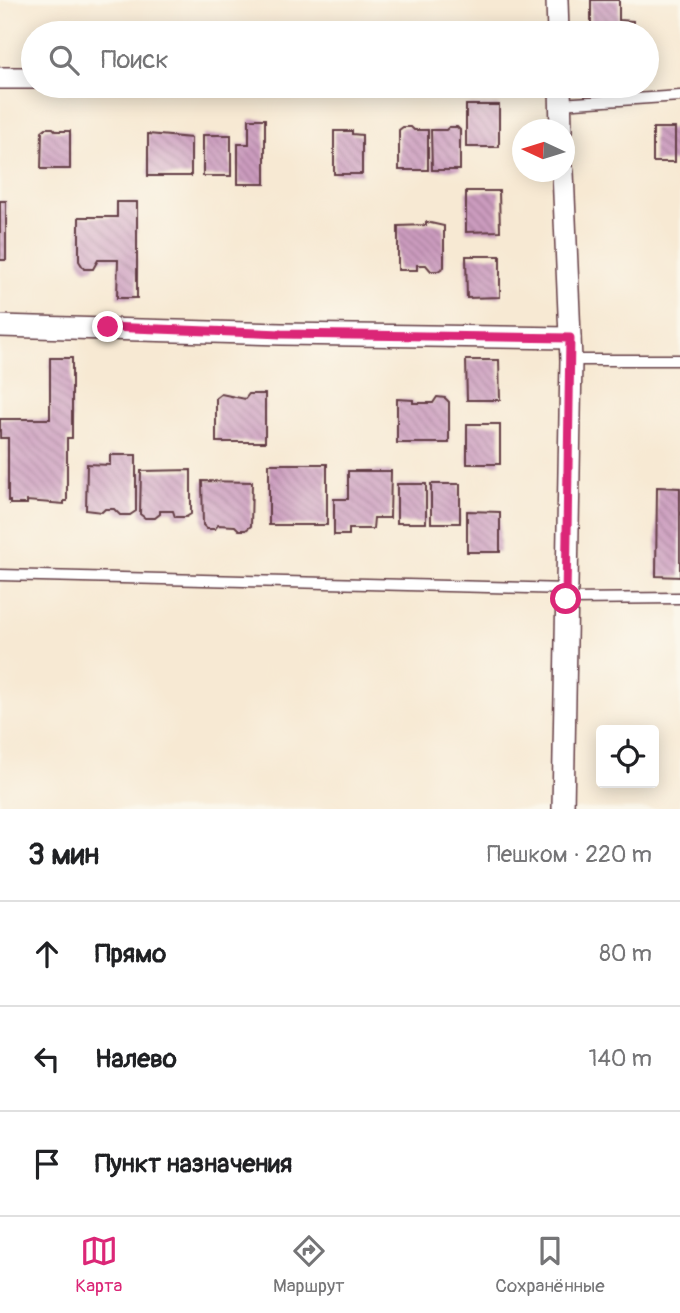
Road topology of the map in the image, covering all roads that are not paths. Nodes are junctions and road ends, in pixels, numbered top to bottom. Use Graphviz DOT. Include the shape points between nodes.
graph roads {
  1 [pos="557,0"];
  2 [pos="558,21"];
  3 [pos="0,78"];
  4 [pos="21,78"];
  5 [pos="659,96"];
  6 [pos="680,96"];
  7 [pos="560,98"];
  8 [pos="561,119"];
  9 [pos="563,182"];
  10 [pos="0,326"];
  11 [pos="570,338"];
  12 [pos="571,360"];
  13 [pos="680,360"];
  14 [pos="0,575"];
  15 [pos="567,594"];
  16 [pos="680,598"];
  17 [pos="563,809"];
  1 -- 2 [label="street"];
  3 -- 4 [label="street"];
  5 -- 6 [label="lane"];
  7 -- 8 [label="street"];
  9 -- 11 [label="street"];
  10 -- 11 [label="street"];
  11 -- 12 [label="street"];
  12 -- 13 [label="lane"];
  12 -- 15 [label="street"];
  14 -- 15 [label="lane"];
  15 -- 16 [label="lane"];
  15 -- 17 [label="street"];
}
